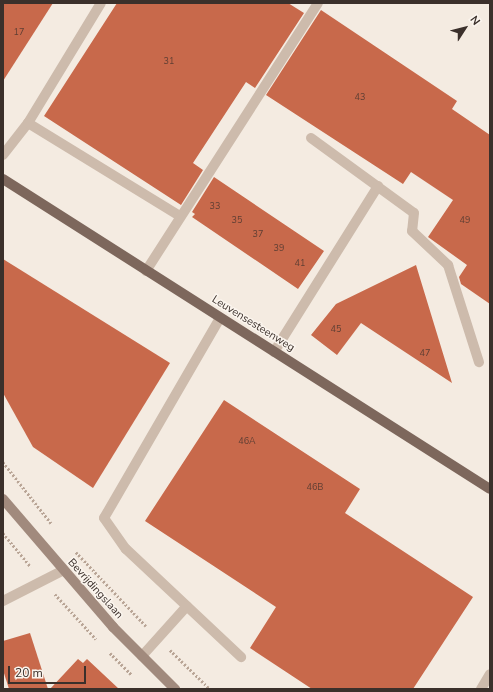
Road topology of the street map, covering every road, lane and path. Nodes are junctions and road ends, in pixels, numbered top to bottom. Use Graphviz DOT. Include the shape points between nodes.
graph roads {
  1 [pos="101,3"];
  2 [pos="318,3"];
  3 [pos="28,123"];
  4 [pos="311,138"];
  5 [pos="3,155"];
  6 [pos="3,179"];
  7 [pos="378,186"];
  8 [pos="180,216"];
  9 [pos="146,271"];
  10 [pos="220,318"];
  11 [pos="274,352"];
  12 [pos="479,362"];
  13 [pos="3,462"];
  14 [pos="490,489"];
  15 [pos="3,499"];
  16 [pos="55,529"];
  17 [pos="3,533"];
  18 [pos="74,550"];
  19 [pos="62,571"];
  20 [pos="43,582"];
  21 [pos="3,601"];
  22 [pos="187,606"];
  23 [pos="158,638"];
  24 [pos="99,642"];
  25 [pos="104,647"];
  26 [pos="142,656"];
  27 [pos="241,657"];
  28 [pos="490,674"];
  29 [pos="136,679"];
  30 [pos="175,689"];
  31 [pos="210,689"];
  32 [pos="481,689"];
  1 -- 3 [label="street"];
  2 -- 8 [label="street"];
  3 -- 5 [label="street"];
  3 -- 8 [label="street"];
  4 -- 7 [label="street"];
  6 -- 9 [label="main road, Leuvensesteenweg"];
  7 -- 11 [label="street"];
  7 -- 12 [label="street" via="414,213 412,231 448,265"];
  8 -- 9 [label="street"];
  9 -- 10 [label="main road, Leuvensesteenweg"];
  10 -- 11 [label="main road, Leuvensesteenweg"];
  10 -- 22 [label="street" via="104,518 126,549"];
  11 -- 14 [label="main road, Leuvensesteenweg"];
  13 -- 16 [label="path"];
  15 -- 19 [label="street, Bevrijdingslaan"];
  17 -- 20 [label="path"];
  18 -- 23 [label="path"];
  19 -- 20 [label="street"];
  19 -- 26 [label="street, Bevrijdingslaan"];
  20 -- 21 [label="street"];
  20 -- 24 [label="path"];
  22 -- 23 [label="street"];
  22 -- 27 [label="street"];
  23 -- 26 [label="street"];
  23 -- 31 [label="path"];
  25 -- 29 [label="path"];
  26 -- 30 [label="street, Bevrijdingslaan"];
  28 -- 32 [label="street"];
}
